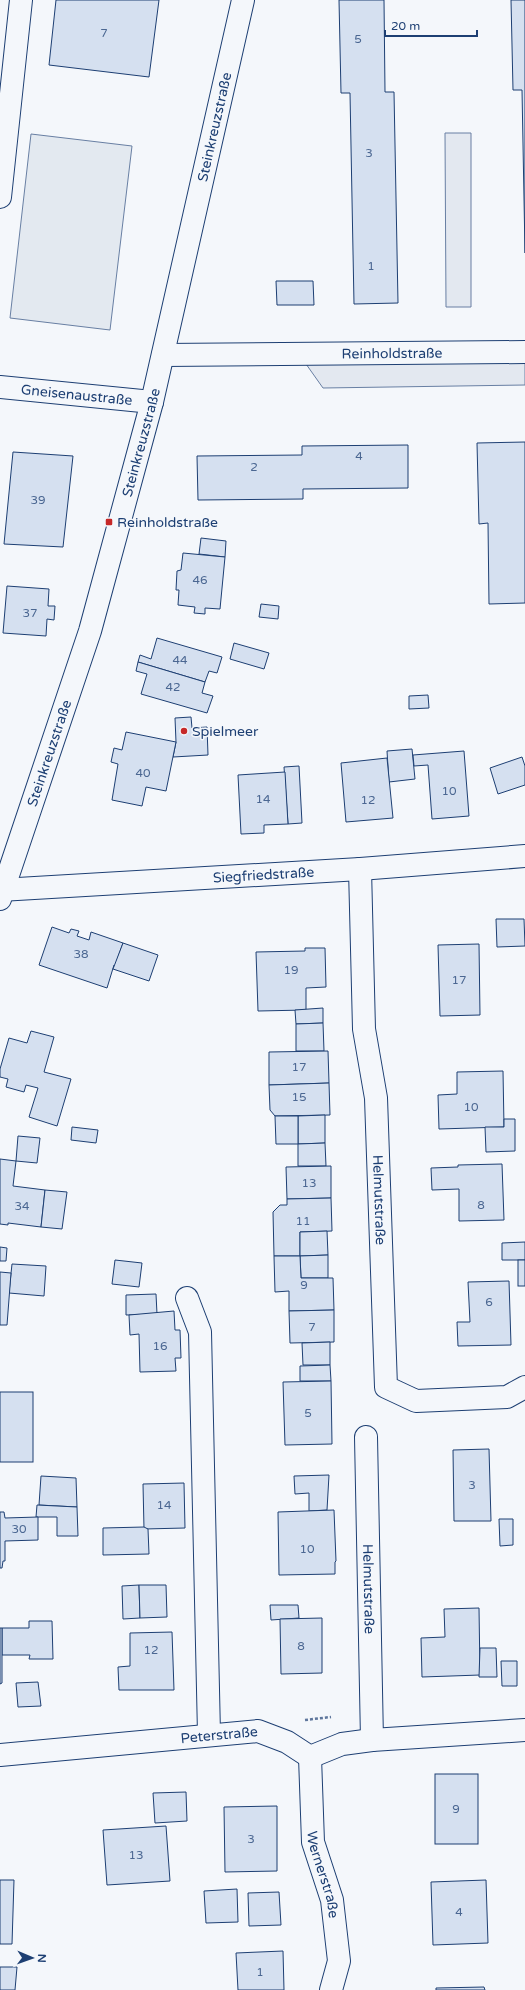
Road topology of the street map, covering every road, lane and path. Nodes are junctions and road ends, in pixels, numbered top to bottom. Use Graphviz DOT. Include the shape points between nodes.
graph roads {
  1 [pos="21,0"];
  2 [pos="243,0"];
  3 [pos="0,198"];
  4 [pos="525,352"];
  5 [pos="163,355"];
  6 [pos="0,387"];
  7 [pos="152,402"];
  8 [pos="525,856"];
  9 [pos="360,869"];
  10 [pos="1,893"];
  11 [pos="187,1298"];
  12 [pos="525,1387"];
  13 [pos="366,1437"];
  14 [pos="372,1713"];
  15 [pos="304,1720"];
  16 [pos="525,1730"];
  17 [pos="209,1734"];
  18 [pos="372,1740"];
  19 [pos="0,1755"];
  20 [pos="310,1757"];
  21 [pos="331,1990"];
  1 -- 3 [label="street"];
  2 -- 5 [label="street, Steinkreuzstraße"];
  4 -- 5 [label="street, Reinholdstraße"];
  5 -- 7 [label="street, Steinkreuzstraße"];
  6 -- 7 [label="street, Gneisenaustraße"];
  7 -- 10 [label="street, Steinkreuzstraße" via="90,631"];
  8 -- 9 [label="street, Siegfriedstraße"];
  9 -- 10 [label="street, Siegfriedstraße"];
  9 -- 12 [label="street, Helmutstraße" via="364,1029 376,1098 386,1387 416,1400 507,1397"];
  11 -- 17 [label="street" via="200,1332"];
  13 -- 14 [label="street, Helmutstraße"];
  14 -- 15 [label="path"];
  14 -- 18 [label="street, Helmutstraße"];
  16 -- 18 [label="street"];
  17 -- 19 [label="street, Peterstraße"];
  17 -- 20 [label="street, Peterstraße" via="258,1731 286,1742"];
  18 -- 20 [label="street" via="342,1744"];
  20 -- 21 [label="street, Wernerstraße" via="313,1842 332,1900 339,1961"];
}
